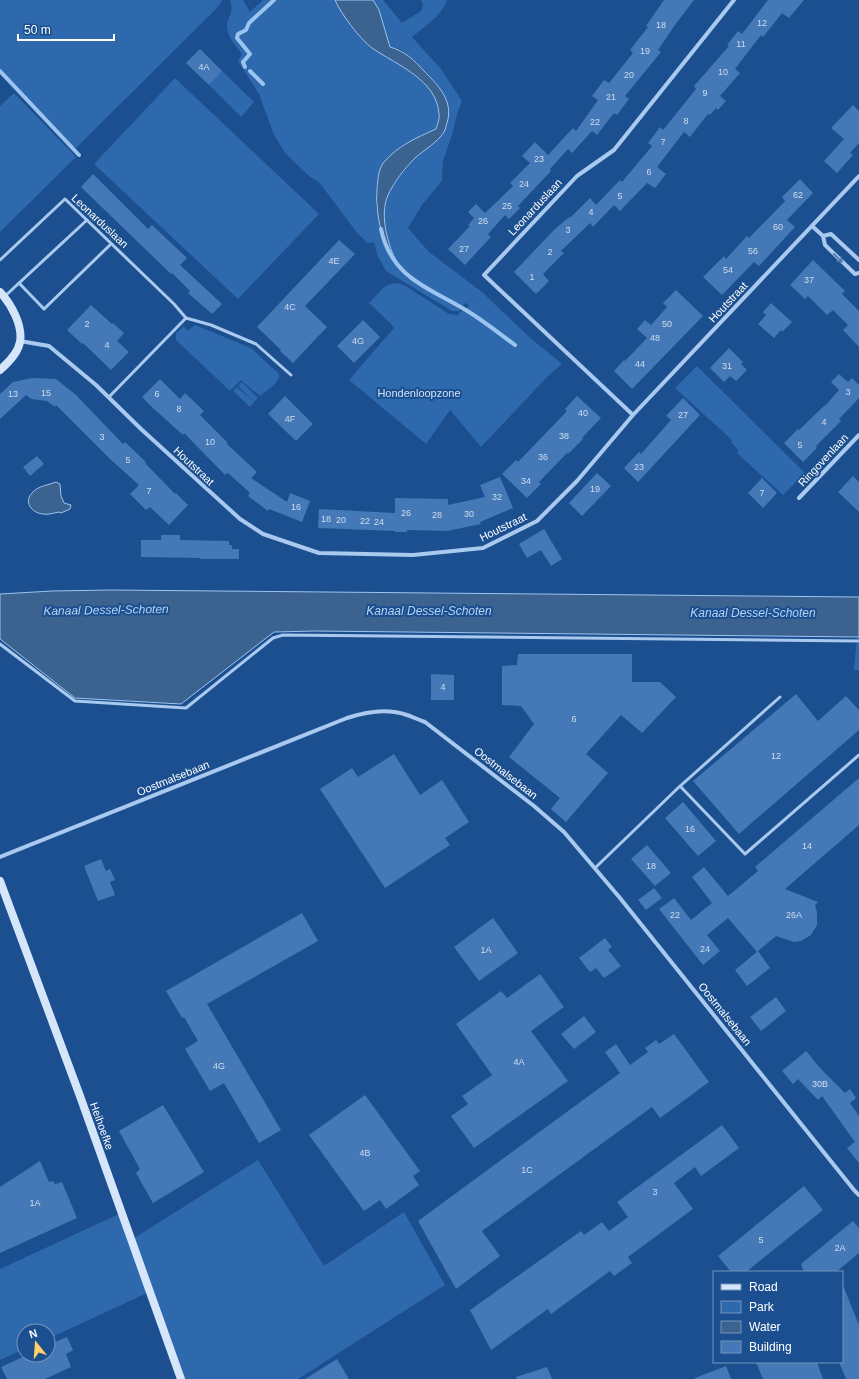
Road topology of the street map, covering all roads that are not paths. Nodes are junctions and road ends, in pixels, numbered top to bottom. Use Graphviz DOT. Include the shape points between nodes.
graph roads {
  1 [pos="734,0"];
  2 [pos="859,176"];
  3 [pos="87,220"];
  4 [pos="812,226"];
  5 [pos="823,236"];
  6 [pos="111,244"];
  7 [pos="0,260"];
  8 [pos="859,260"];
  9 [pos="859,274"];
  10 [pos="20,283"];
  11 [pos="2,295"];
  12 [pos="186,318"];
  13 [pos="20,341"];
  14 [pos="0,370"];
  15 [pos="291,375"];
  16 [pos="109,397"];
  17 [pos="633,415"];
  18 [pos="859,435"];
  19 [pos="799,498"];
  20 [pos="859,640"];
  21 [pos="0,644"];
  22 [pos="780,697"];
  23 [pos="859,755"];
  24 [pos="680,786"];
  25 [pos="0,857"];
  26 [pos="595,868"];
  27 [pos="0,881"];
  28 [pos="859,1195"];
  29 [pos="181,1379"];
  1 -- 17 [label="street, Leonarduslaan" via="614,150 577,176 484,274"];
  2 -- 4 [label="street, Houtstraat"];
  3 -- 6 [label="lane, Leonarduslaan"];
  3 -- 7 [label="lane, Leonarduslaan" via="65,199"];
  3 -- 10 [label="lane"];
  4 -- 5 [label="street"];
  4 -- 17 [label="street, Houtstraat"];
  5 -- 8 [label="street" via="831,234"];
  5 -- 9 [label="street, one-way" via="825,245 855,274"];
  6 -- 10 [label="lane" via="44,308"];
  6 -- 12 [label="lane, Leonarduslaan"];
  10 -- 11 [label="lane"];
  11 -- 13 [label="street" via="14,312 19,326"];
  12 -- 15 [label="lane" via="212,325 256,344"];
  12 -- 16 [label="lane"];
  13 -- 14 [label="street" via="14,354"];
  13 -- 16 [label="street, Houtstraat" via="49,346"];
  16 -- 17 [label="street, Houtstraat" via="240,519 263,534 319,553 413,555 483,548 537,521 577,481"];
  18 -- 19 [label="street, Ringovenlaan"];
  20 -- 21 [label="lane" via="283,635 273,638 186,708 75,701"];
  22 -- 24 [label="lane"];
  23 -- 24 [label="lane" via="745,854"];
  24 -- 26 [label="lane"];
  25 -- 26 [label="street, Oostmalsebaan" via="347,718 389,712 406,714 425,722 564,832"];
  26 -- 28 [label="street, Oostmalsebaan"];
  27 -- 29 [label="street, Heihoefke"];
}
